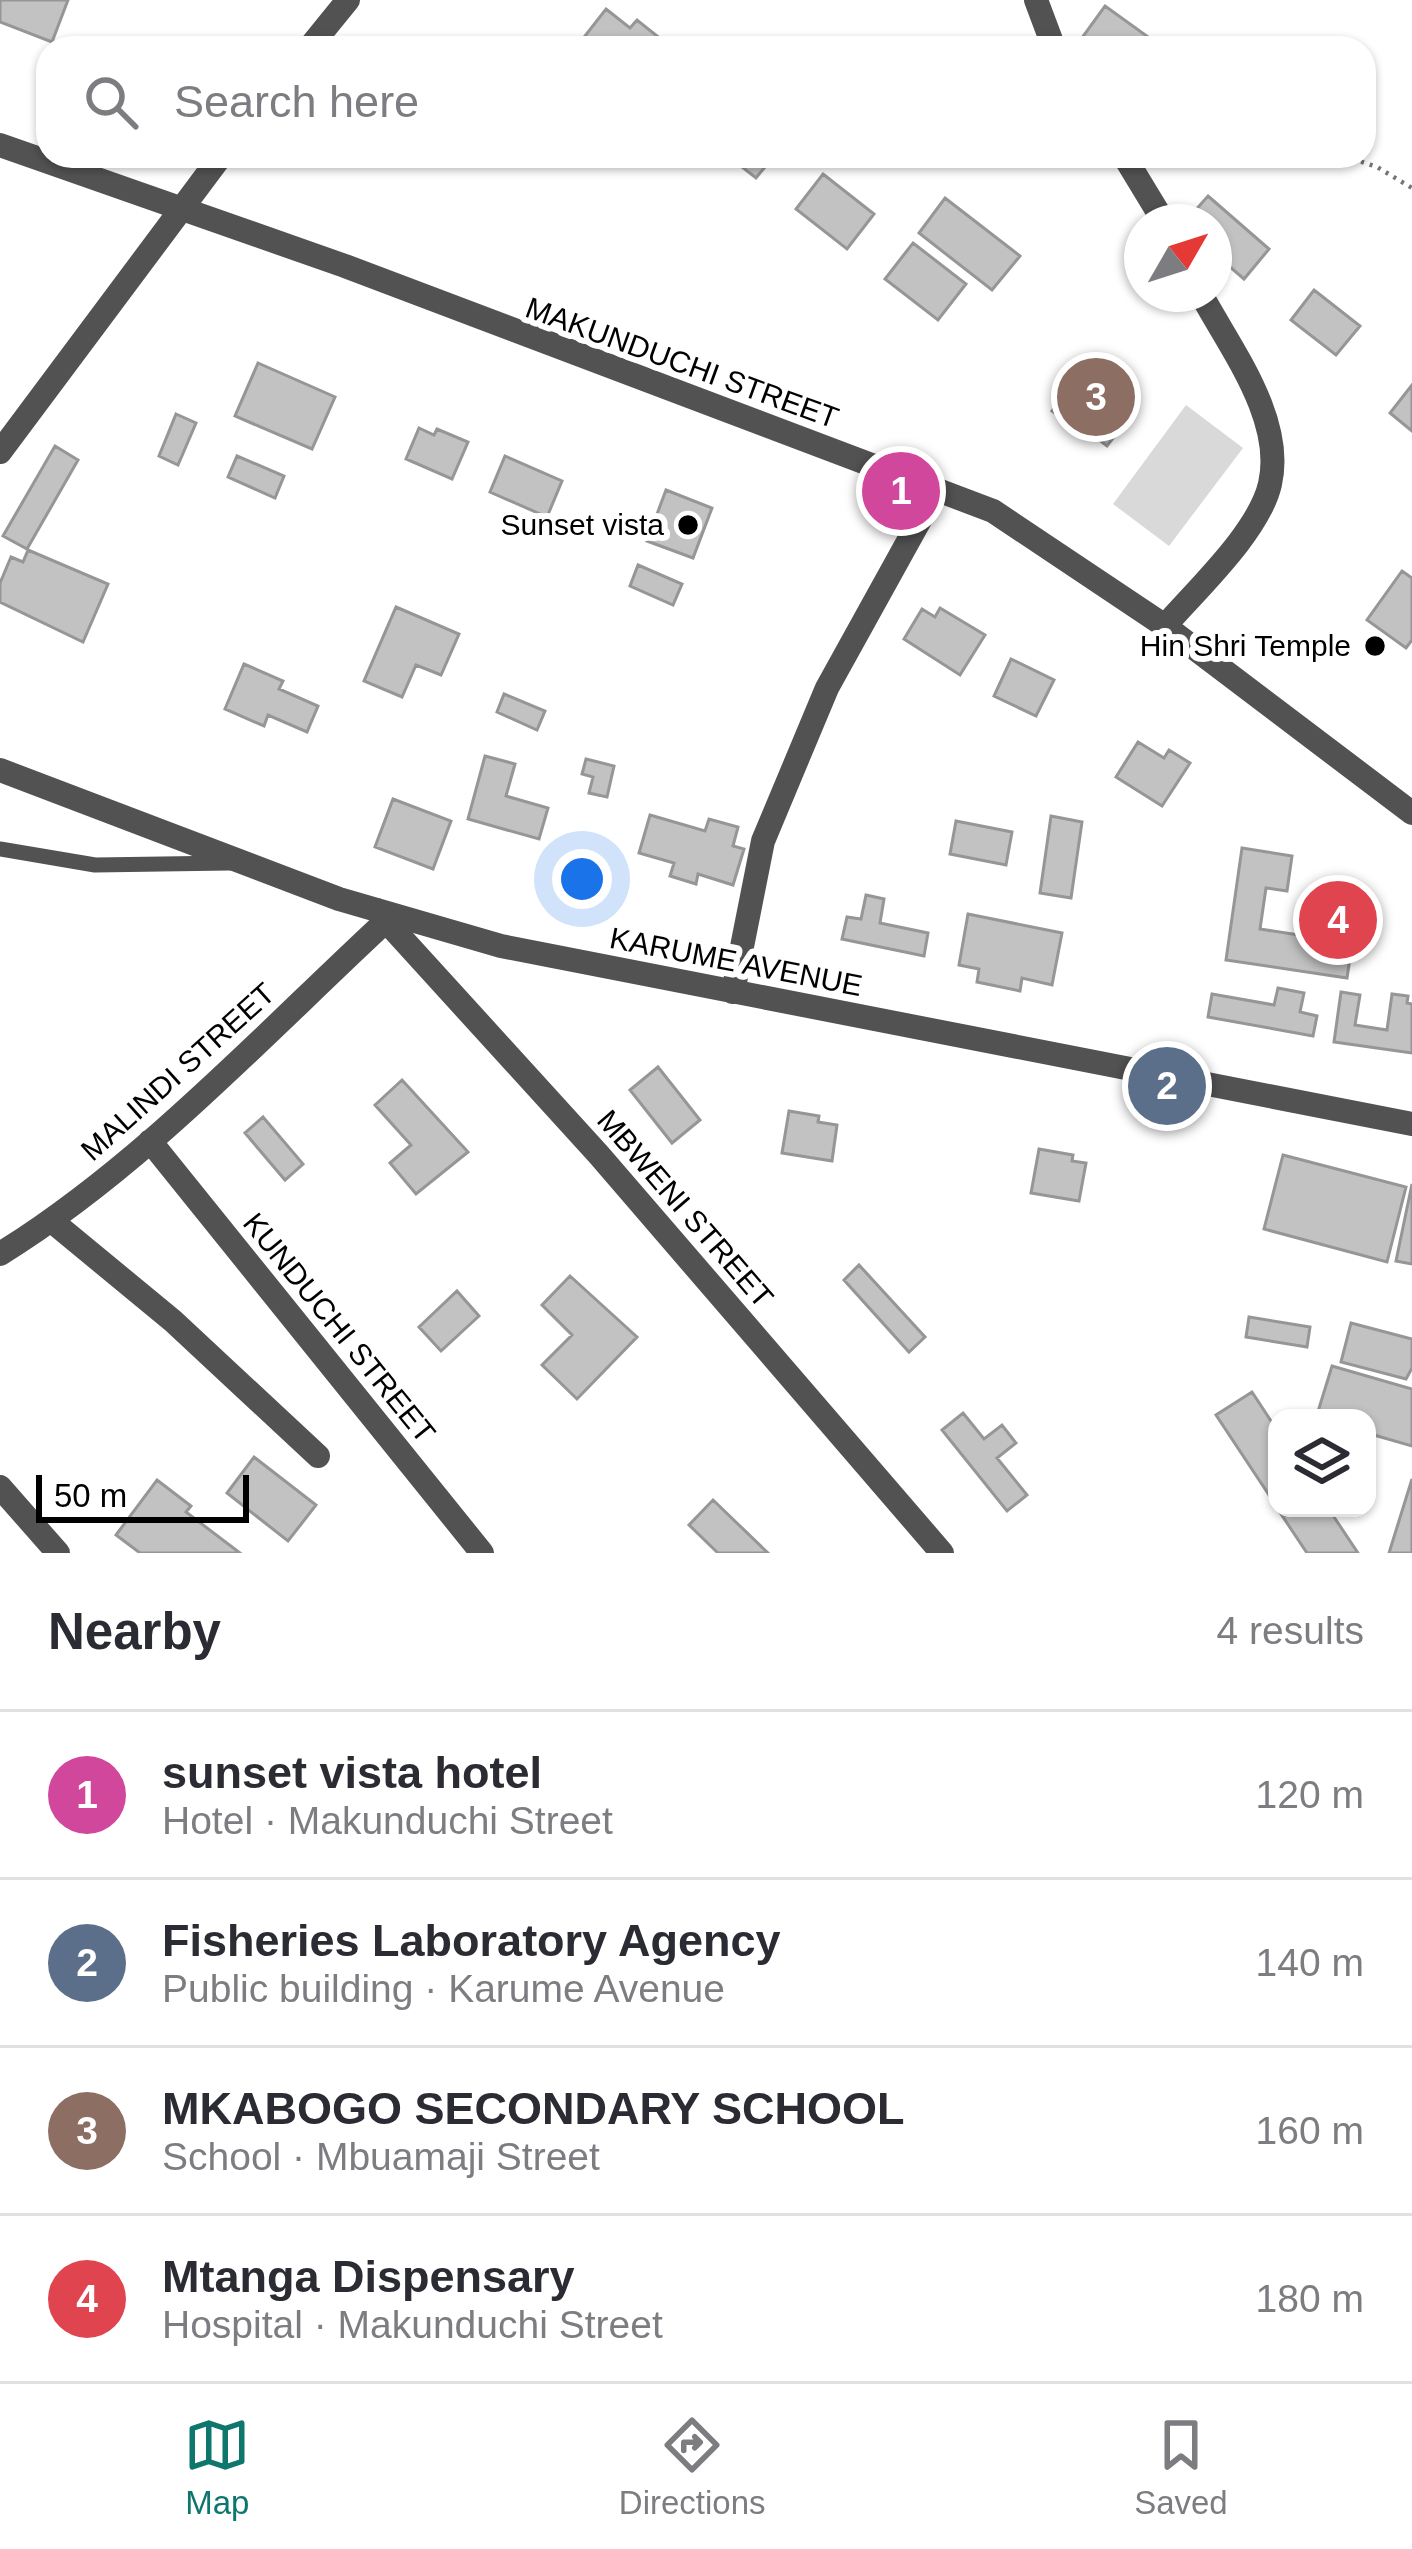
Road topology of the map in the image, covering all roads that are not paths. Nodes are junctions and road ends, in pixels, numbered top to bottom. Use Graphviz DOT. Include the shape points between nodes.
graph roads {
  1 [pos="347,0"];
  2 [pos="1036,0"];
  3 [pos="318,36"];
  4 [pos="1050,36"];
  5 [pos="0,145"];
  6 [pos="36,157"];
  7 [pos="67,168"];
  8 [pos="211,168"];
  9 [pos="1131,168"];
  10 [pos="1153,204"];
  11 [pos="179,206"];
  12 [pos="1211,312"];
  13 [pos="0,452"];
  14 [pos="937,491"];
  15 [pos="1165,626"];
  16 [pos="0,770"];
  17 [pos="1412,813"];
  18 [pos="0,849"];
  19 [pos="239,862"];
  20 [pos="381,916"];
  21 [pos="734,992"];
  22 [pos="1412,1124"];
  23 [pos="150,1141"];
  24 [pos="53,1222"];
  25 [pos="0,1254"];
  26 [pos="318,1456"];
  27 [pos="0,1487"];
  28 [pos="58,1553"];
  29 [pos="482,1553"];
  30 [pos="942,1553"];
  1 -- 3 [label="street"];
  2 -- 4 [label="street"];
  5 -- 6 [label="street, MAKUNDUCHI STREET"];
  7 -- 11 [label="street, MAKUNDUCHI STREET"];
  8 -- 11 [label="street"];
  9 -- 10 [label="street"];
  11 -- 13 [label="street"];
  11 -- 14 [label="street, MAKUNDUCHI STREET"];
  12 -- 15 [label="street" via="1263,412 1270,485 1254,518"];
  14 -- 15 [label="street, MAKUNDUCHI STREET" via="993,512"];
  14 -- 21 [label="street" via="827,688 763,841"];
  15 -- 17 [label="street, MAKUNDUCHI STREET"];
  16 -- 19 [label="street, KARUME AVENUE"];
  18 -- 19 [label="lane" via="95,865"];
  19 -- 20 [label="street, KARUME AVENUE"];
  20 -- 21 [label="street, KARUME AVENUE"];
  20 -- 23 [label="street, MALINDI STREET"];
  20 -- 30 [label="street, MBWENI STREET"];
  21 -- 22 [label="street, KARUME AVENUE"];
  23 -- 24 [label="street, MALINDI STREET"];
  23 -- 29 [label="street, KUNDUCHI STREET"];
  24 -- 25 [label="street, MALINDI STREET"];
  24 -- 26 [label="street"];
  27 -- 28 [label="street"];
}
